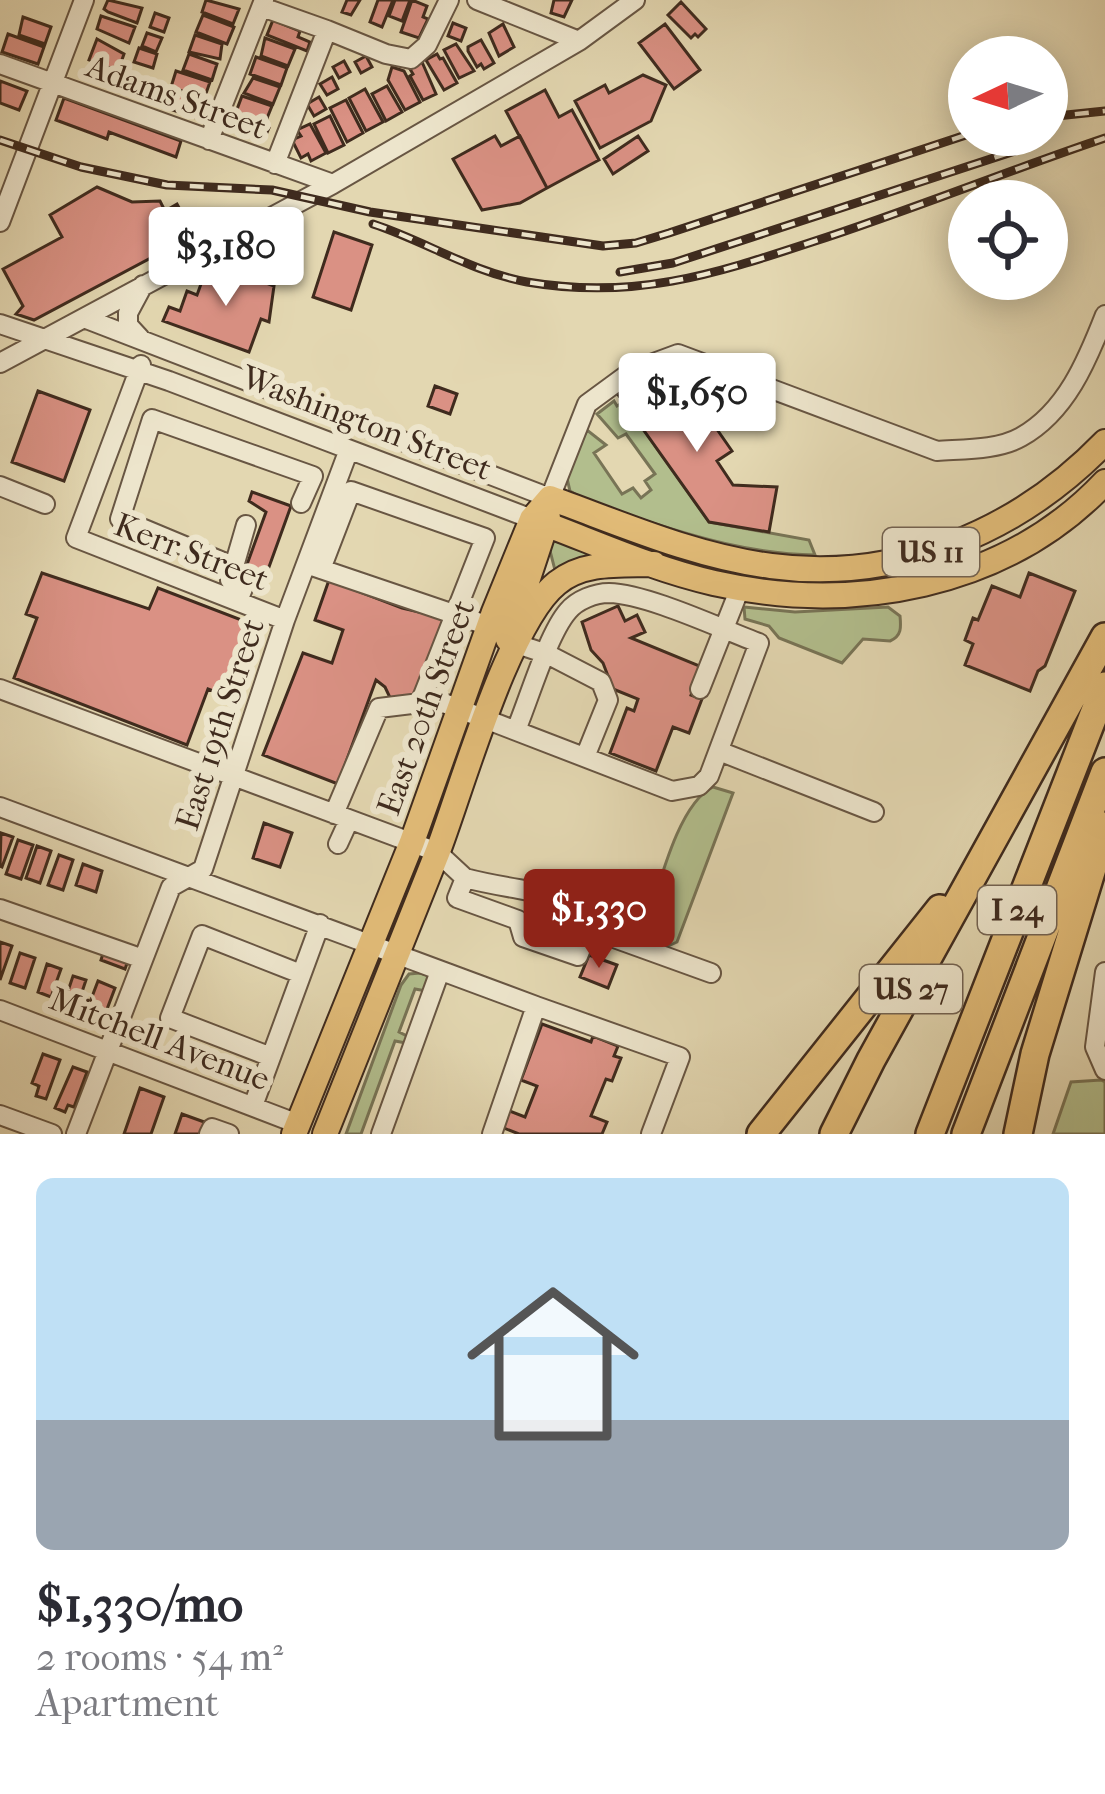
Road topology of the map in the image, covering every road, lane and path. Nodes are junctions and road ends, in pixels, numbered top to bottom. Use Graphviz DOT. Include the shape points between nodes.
graph roads {
  1 [pos="84,0"];
  2 [pos="449,0"];
  3 [pos="477,0"];
  4 [pos="635,0"];
  5 [pos="263,4"];
  6 [pos="327,30"];
  7 [pos="579,41"];
  8 [pos="0,64"];
  9 [pos="53,84"];
  10 [pos="208,140"];
  11 [pos="275,164"];
  12 [pos="333,184"];
  13 [pos="0,222"];
  14 [pos="143,285"];
  15 [pos="1105,315"];
  16 [pos="83,318"];
  17 [pos="0,323"];
  18 [pos="42,340"];
  19 [pos="149,344"];
  20 [pos="0,363"];
  21 [pos="139,372"];
  22 [pos="1105,442"];
  23 [pos="349,452"];
  24 [pos="1105,482"];
  25 [pos="0,486"];
  26 [pos="550,498"];
  27 [pos="301,502"];
  28 [pos="45,504"];
  29 [pos="539,522"];
  30 [pos="246,525"];
  31 [pos="654,564"];
  32 [pos="314,566"];
  33 [pos="235,567"];
  34 [pos="740,588"];
  35 [pos="238,601"];
  36 [pos="454,614"];
  37 [pos="285,620"];
  38 [pos="489,626"];
  39 [pos="723,630"];
  40 [pos="1105,638"];
  41 [pos="517,644"];
  42 [pos="547,654"];
  43 [pos="502,674"];
  44 [pos="1105,686"];
  45 [pos="0,689"];
  46 [pos="700,689"];
  47 [pos="423,695"];
  48 [pos="460,708"];
  49 [pos="487,718"];
  50 [pos="517,730"];
  51 [pos="719,751"];
  52 [pos="585,757"];
  53 [pos="1105,772"];
  54 [pos="232,777"];
  55 [pos="0,807"];
  56 [pos="874,812"];
  57 [pos="342,817"];
  58 [pos="1105,826"];
  59 [pos="412,842"];
  60 [pos="338,844"];
  61 [pos="992,845"];
  62 [pos="437,852"];
  63 [pos="186,876"];
  64 [pos="465,878"];
  65 [pos="530,891"];
  66 [pos="0,909"];
  67 [pos="518,920"];
  68 [pos="320,924"];
  69 [pos="589,929"];
  70 [pos="368,946"];
  71 [pos="395,955"];
  72 [pos="143,958"];
  73 [pos="440,971"];
  74 [pos="1105,972"];
  75 [pos="301,974"];
  76 [pos="710,974"];
  77 [pos="536,1006"];
  78 [pos="0,1010"];
  79 [pos="108,1048"];
  80 [pos="271,1057"];
  81 [pos="1105,1070"];
  82 [pos="253,1106"];
  83 [pos="0,1115"];
  84 [pos="296,1129"];
  85 [pos="52,1134"];
  86 [pos="76,1134"];
  87 [pos="209,1134"];
  88 [pos="229,1134"];
  89 [pos="325,1134"];
  90 [pos="380,1134"];
  91 [pos="492,1134"];
  92 [pos="651,1134"];
  93 [pos="761,1134"];
  94 [pos="835,1134"];
  95 [pos="930,1134"];
  96 [pos="966,1134"];
  97 [pos="1018,1134"];
  1 -- 9 [label="street"];
  2 -- 6 [label="street" via="427,46 411,59"];
  3 -- 7 [label="street"];
  4 -- 7 [label="street"];
  5 -- 6 [label="street"];
  5 -- 10 [label="street"];
  6 -- 11 [label="street"];
  7 -- 12 [label="street"];
  8 -- 9 [label="street, Adams Street"];
  9 -- 10 [label="street, Adams Street"];
  9 -- 13 [label="street"];
  10 -- 11 [label="street, Adams Street"];
  11 -- 12 [label="street, Adams Street"];
  12 -- 14 [label="street"];
  14 -- 16 [label="street"];
  14 -- 19 [label="street" via="128,326"];
  15 -- 26 [label="street, East 20th Street" via="1060,404 1019,439 979,448 937,451 678,354 632,371 587,404"];
  16 -- 18 [label="street"];
  16 -- 19 [label="street, Washington Street"];
  17 -- 18 [label="street, Washington Street"];
  18 -- 20 [label="street"];
  18 -- 21 [label="street, Washington Street"];
  19 -- 21 [label="street"];
  19 -- 26 [label="street, Washington Street"];
  21 -- 23 [label="street, Washington Street"];
  21 -- 35 [label="street, Kerr Street" via="76,538"];
  22 -- 26 [label="main road, Washington Street / US 11" via="1041,500 952,546 867,566 772,567 726,558"];
  23 -- 29 [label="street, Washington Street"];
  23 -- 32 [label="street, East 19th Street"];
  24 -- 34 [label="main road, US 11" via="1040,534 963,574 873,594"];
  25 -- 28 [label="street"];
  26 -- 29 [label="main road, East 20th Street"];
  27 -- 33 [label="street" via="313,476 152,419 120,519"];
  29 -- 31 [label="main road, Washington Street"];
  29 -- 38 [label="main road, East 20th Street"];
  29 -- 43 [label="main road"];
  30 -- 33 [label="street"];
  31 -- 34 [label="main road, Washington Street / US 11"];
  31 -- 41 [label="main road, US 11" via="596,565 557,583"];
  32 -- 36 [label="street"];
  32 -- 36 [label="street" via="351,490 485,538"];
  32 -- 37 [label="street, East 19th Street"];
  33 -- 35 [label="street" via="230,580 244,586"];
  34 -- 39 [label="street"];
  35 -- 37 [label="street, Kerr Street"];
  36 -- 38 [label="street"];
  36 -- 47 [label="street"];
  37 -- 54 [label="street, East 19th Street"];
  38 -- 48 [label="main road, East 20th Street"];
  39 -- 42 [label="street" via="607,592 569,609"];
  39 -- 46 [label="street"];
  39 -- 51 [label="street" via="759,643"];
  40 -- 61 [label="highway, US 27"];
  41 -- 42 [label="street"];
  41 -- 43 [label="main road, US 11"];
  42 -- 50 [label="street"];
  42 -- 52 [label="street" via="601,682 608,700"];
  43 -- 49 [label="main road, East 20th Street / US 11"];
  44 -- 95 [label="highway, I 24"];
  45 -- 54 [label="street"];
  47 -- 48 [label="street"];
  47 -- 57 [label="street" via="420,703 379,708"];
  48 -- 49 [label="street"];
  48 -- 59 [label="main road, East 20th Street"];
  49 -- 50 [label="street"];
  49 -- 62 [label="main road, East 20th Street / US 11"];
  50 -- 52 [label="street"];
  51 -- 52 [label="street" via="709,776 686,791"];
  51 -- 56 [label="street"];
  53 -- 96 [label="highway, I 24"];
  54 -- 57 [label="street"];
  54 -- 63 [label="street, East 19th Street" via="203,868"];
  55 -- 63 [label="street"];
  57 -- 59 [label="street"];
  57 -- 60 [label="street"];
  58 -- 97 [label="highway"];
  59 -- 62 [label="street"];
  59 -- 70 [label="main road, East 20th Street"];
  61 -- 93 [label="highway"];
  61 -- 94 [label="highway, US 27"];
  62 -- 64 [label="street"];
  62 -- 71 [label="main road, East 20th Street / US 11"];
  63 -- 68 [label="street"];
  63 -- 72 [label="street, East 19th Street" via="171,887"];
  64 -- 65 [label="street"];
  64 -- 67 [label="street" via="457,898"];
  65 -- 67 [label="street"];
  65 -- 69 [label="street" via="586,904"];
  66 -- 72 [label="street"];
  67 -- 69 [label="street" via="524,937 578,956"];
  68 -- 70 [label="street"];
  68 -- 75 [label="street"];
  69 -- 76 [label="street"];
  70 -- 71 [label="street"];
  70 -- 84 [label="main road, East 20th Street"];
  71 -- 73 [label="street"];
  71 -- 89 [label="main road, East 20th Street / US 11"];
  72 -- 79 [label="street, East 19th Street"];
  73 -- 77 [label="street"];
  73 -- 90 [label="street"];
  74 -- 81 [label="street" via="1095,1047"];
  75 -- 80 [label="street"];
  75 -- 80 [label="street" via="202,935 170,1018"];
  77 -- 91 [label="street"];
  77 -- 92 [label="street" via="680,1057"];
  78 -- 79 [label="street, Mitchell Avenue"];
  79 -- 82 [label="street, Mitchell Avenue"];
  79 -- 86 [label="street, East 19th Street"];
  80 -- 82 [label="street"];
  82 -- 84 [label="street, Mitchell Avenue"];
  83 -- 85 [label="street"];
  87 -- 88 [label="street"];
}
